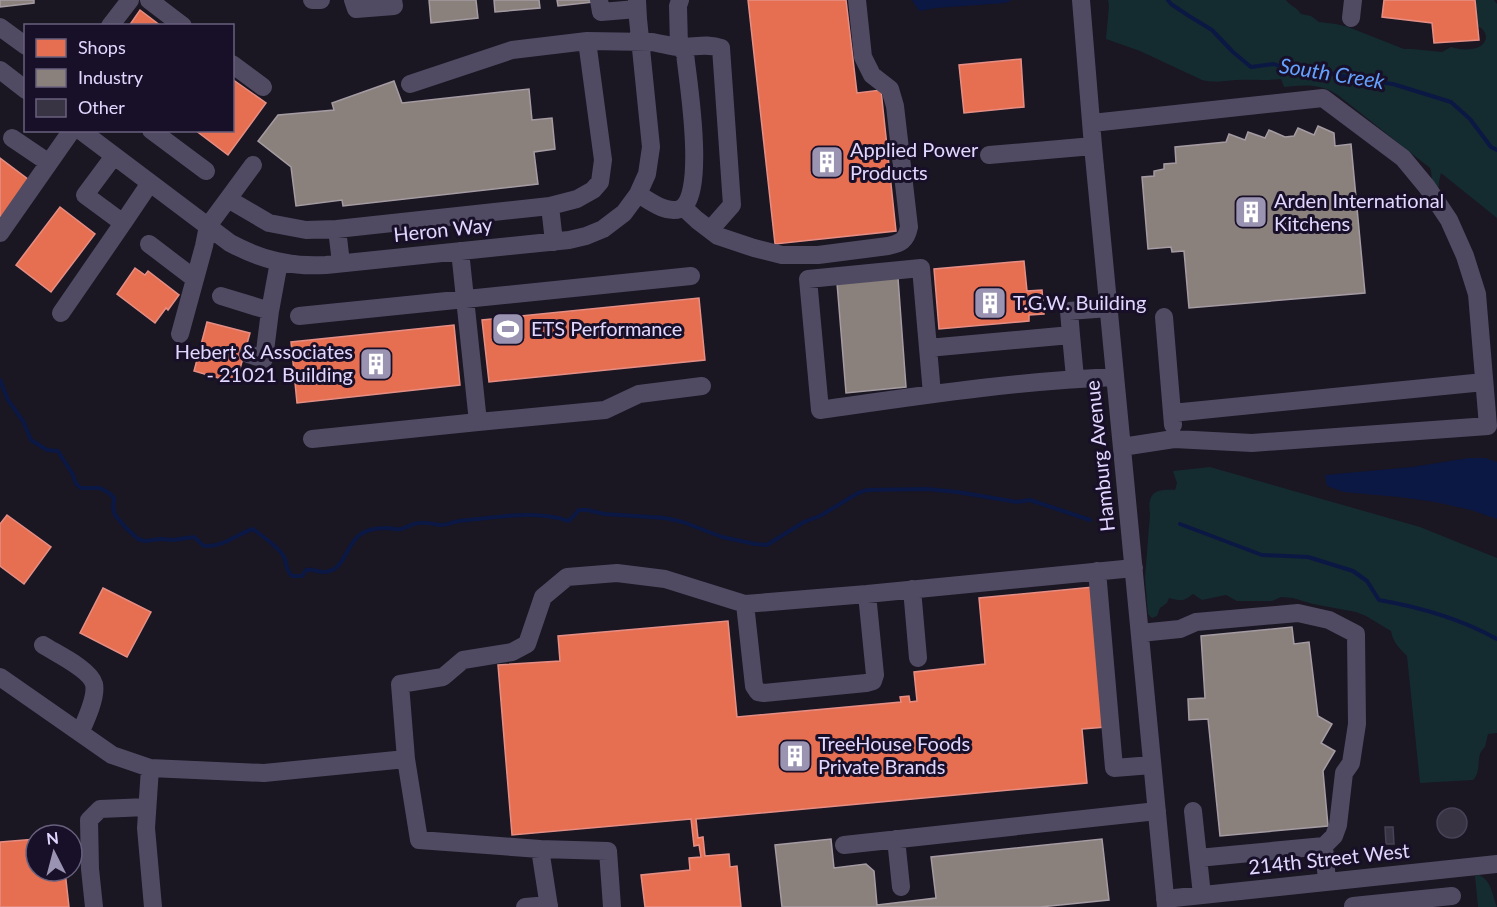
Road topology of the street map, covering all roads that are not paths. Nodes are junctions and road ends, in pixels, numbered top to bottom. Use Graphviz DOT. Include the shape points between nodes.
graph roads {
  1 [pos="130,0"];
  2 [pos="149,0"];
  3 [pos="312,0"];
  4 [pos="321,0"];
  5 [pos="353,0"];
  6 [pos="393,0"];
  7 [pos="599,0"];
  8 [pos="680,0"];
  9 [pos="857,0"];
  10 [pos="1081,0"];
  11 [pos="637,5"];
  12 [pos="112,24"];
  13 [pos="180,24"];
  14 [pos="0,27"];
  15 [pos="587,41"];
  16 [pos="640,42"];
  17 [pos="24,45"];
  18 [pos="679,47"];
  19 [pos="234,65"];
  20 [pos="1,74"];
  21 [pos="410,84"];
  22 [pos="24,87"];
  23 [pos="263,87"];
  24 [pos="1092,123"];
  25 [pos="71,132"];
  26 [pos="83,132"];
  27 [pos="154,132"];
  28 [pos="12,138"];
  29 [pos="1094,146"];
  30 [pos="989,155"];
  31 [pos="114,156"];
  32 [pos="50,163"];
  33 [pos="253,165"];
  34 [pos="206,171"];
  35 [pos="150,183"];
  36 [pos="638,194"];
  37 [pos="228,199"];
  38 [pos="550,206"];
  39 [pos="683,207"];
  40 [pos="123,224"];
  41 [pos="208,226"];
  42 [pos="337,229"];
  43 [pos="710,230"];
  44 [pos="0,233"];
  45 [pos="554,242"];
  46 [pos="149,244"];
  47 [pos="460,251"];
  48 [pos="279,262"];
  49 [pos="341,264"];
  50 [pos="691,276"];
  51 [pos="195,279"];
  52 [pos="221,296"];
  53 [pos="465,299"];
  54 [pos="1109,308"];
  55 [pos="270,311"];
  56 [pos="61,313"];
  57 [pos="299,316"];
  58 [pos="1164,317"];
  59 [pos="180,334"];
  60 [pos="1071,335"];
  61 [pos="928,348"];
  62 [pos="248,354"];
  63 [pos="1115,376"];
  64 [pos="1075,378"];
  65 [pos="1484,382"];
  66 [pos="702,386"];
  67 [pos="932,394"];
  68 [pos="1172,413"];
  69 [pos="478,422"];
  70 [pos="312,439"];
  71 [pos="1174,439"];
  72 [pos="1122,447"];
  73 [pos="1134,568"];
  74 [pos="1097,571"];
  75 [pos="912,589"];
  76 [pos="867,594"];
  77 [pos="745,604"];
  78 [pos="1140,633"];
  79 [pos="43,645"];
  80 [pos="918,658"];
  81 [pos="0,677"];
  82 [pos="80,733"];
  83 [pos="406,759"];
  84 [pos="1152,765"];
  85 [pos="150,768"];
  86 [pos="147,807"];
  87 [pos="1157,811"];
  88 [pos="1193,811"];
  89 [pos="896,839"];
  90 [pos="844,845"];
  91 [pos="1323,846"];
  92 [pos="540,849"];
  93 [pos="1198,858"];
  94 [pos="1497,864"];
  95 [pos="1450,868"];
  96 [pos="1350,879"];
  97 [pos="1327,881"];
  98 [pos="901,887"];
  99 [pos="1202,895"];
  100 [pos="1453,901"];
  101 [pos="1165,903"];
  102 [pos="549,906"];
  103 [pos="1360,906"];
  104 [pos="94,907"];
  105 [pos="153,907"];
  106 [pos="525,907"];
  107 [pos="612,907"];
  1 -- 12 [label="street"];
  2 -- 13 [label="street"];
  3 -- 4 [label="street"];
  5 -- 6 [label="street" via="356,9 394,6"];
  7 -- 11 [label="street" via="601,12"];
  8 -- 18 [label="street"];
  9 -- 43 [label="street" via="863,57 872,75 890,89 895,106 907,236 888,246 818,255 782,255 718,236"];
  10 -- 24 [label="street, Hamburg Avenue"];
  11 -- 16 [label="street, Heron Way"];
  14 -- 17 [label="street"];
  15 -- 16 [label="street"];
  15 -- 21 [label="street" via="512,50"];
  15 -- 38 [label="street" via="603,160 600,182 577,199"];
  16 -- 18 [label="street"];
  16 -- 36 [label="street, Heron Way" via="651,147 647,174"];
  18 -- 39 [label="street" via="685,53 695,159 694,181"];
  18 -- 43 [label="street" via="721,48 732,205"];
  19 -- 23 [label="street"];
  20 -- 22 [label="street"];
  24 -- 29 [label="street, Hamburg Avenue"];
  24 -- 65 [label="street" via="1323,98 1403,158 1449,220 1477,294"];
  25 -- 32 [label="street"];
  26 -- 31 [label="street, Heron Way"];
  27 -- 34 [label="street"];
  28 -- 32 [label="street"];
  29 -- 30 [label="street"];
  29 -- 54 [label="street, Hamburg Avenue"];
  31 -- 35 [label="street, Heron Way"];
  31 -- 40 [label="street" via="85,195"];
  32 -- 44 [label="street"];
  33 -- 37 [label="street"];
  35 -- 40 [label="street"];
  35 -- 41 [label="street, Heron Way"];
  36 -- 39 [label="street" via="666,210"];
  36 -- 45 [label="street, Heron Way" via="624,213 603,229"];
  37 -- 41 [label="street"];
  37 -- 42 [label="street" via="269,223 306,230"];
  38 -- 42 [label="street"];
  38 -- 45 [label="street"];
  39 -- 43 [label="street"];
  40 -- 56 [label="street"];
  41 -- 48 [label="street, Heron Way" via="242,250"];
  41 -- 51 [label="street"];
  42 -- 49 [label="street"];
  45 -- 47 [label="street, Heron Way"];
  46 -- 51 [label="street"];
  47 -- 49 [label="street, Heron Way"];
  47 -- 53 [label="street"];
  48 -- 49 [label="street, Heron Way"];
  48 -- 55 [label="street"];
  50 -- 53 [label="street"];
  51 -- 59 [label="street"];
  52 -- 55 [label="street"];
  53 -- 57 [label="street"];
  53 -- 69 [label="street"];
  54 -- 60 [label="street" via="1069,311"];
  54 -- 63 [label="street, Hamburg Avenue"];
  55 -- 62 [label="street" via="264,359"];
  58 -- 68 [label="street"];
  60 -- 61 [label="street"];
  60 -- 64 [label="street"];
  61 -- 67 [label="street"];
  61 -- 67 [label="street" via="921,268 808,279 820,410"];
  63 -- 64 [label="street"];
  63 -- 72 [label="street, Hamburg Avenue"];
  64 -- 67 [label="street"];
  65 -- 68 [label="street"];
  65 -- 71 [label="street" via="1488,426 1252,443"];
  66 -- 69 [label="street" via="639,394 605,410"];
  68 -- 71 [label="street"];
  69 -- 70 [label="street"];
  71 -- 72 [label="street"];
  72 -- 73 [label="street, Hamburg Avenue"];
  73 -- 74 [label="street"];
  73 -- 78 [label="street, Hamburg Avenue"];
  74 -- 75 [label="street"];
  74 -- 84 [label="street" via="1114,768"];
  75 -- 76 [label="street"];
  75 -- 80 [label="street"];
  76 -- 77 [label="street"];
  76 -- 77 [label="street" via="873,681 764,693 754,686"];
  77 -- 83 [label="street" via="665,579 617,573 567,577 543,597 527,644 512,652 464,660 443,677 400,684"];
  78 -- 84 [label="street, Hamburg Avenue"];
  78 -- 91 [label="street" via="1180,629 1196,622 1298,614 1329,620 1356,634 1357,724 1352,763 1344,773 1338,825 1334,836"];
  79 -- 82 [label="street" via="89,673 95,686"];
  81 -- 82 [label="street"];
  82 -- 85 [label="street" via="112,755"];
  83 -- 85 [label="street" via="264,773"];
  83 -- 92 [label="street" via="419,840"];
  84 -- 87 [label="street, Hamburg Avenue"];
  85 -- 86 [label="street"];
  86 -- 104 [label="street" via="100,810 89,820"];
  86 -- 105 [label="street"];
  87 -- 89 [label="street"];
  87 -- 101 [label="street, Hamburg Avenue"];
  88 -- 93 [label="street"];
  89 -- 90 [label="street"];
  89 -- 98 [label="street"];
  91 -- 93 [label="street"];
  91 -- 97 [label="street"];
  92 -- 102 [label="street"];
  92 -- 107 [label="street" via="608,851"];
  93 -- 99 [label="street"];
  94 -- 95 [label="street, 214th Street West"];
  95 -- 96 [label="street, 214th Street West"];
  95 -- 100 [label="street"];
  96 -- 97 [label="street, 214th Street West"];
  96 -- 103 [label="street"];
  97 -- 99 [label="street, 214th Street West"];
  99 -- 101 [label="street, 214th Street West"];
  100 -- 103 [label="street"];
  102 -- 106 [label="street"];
}
